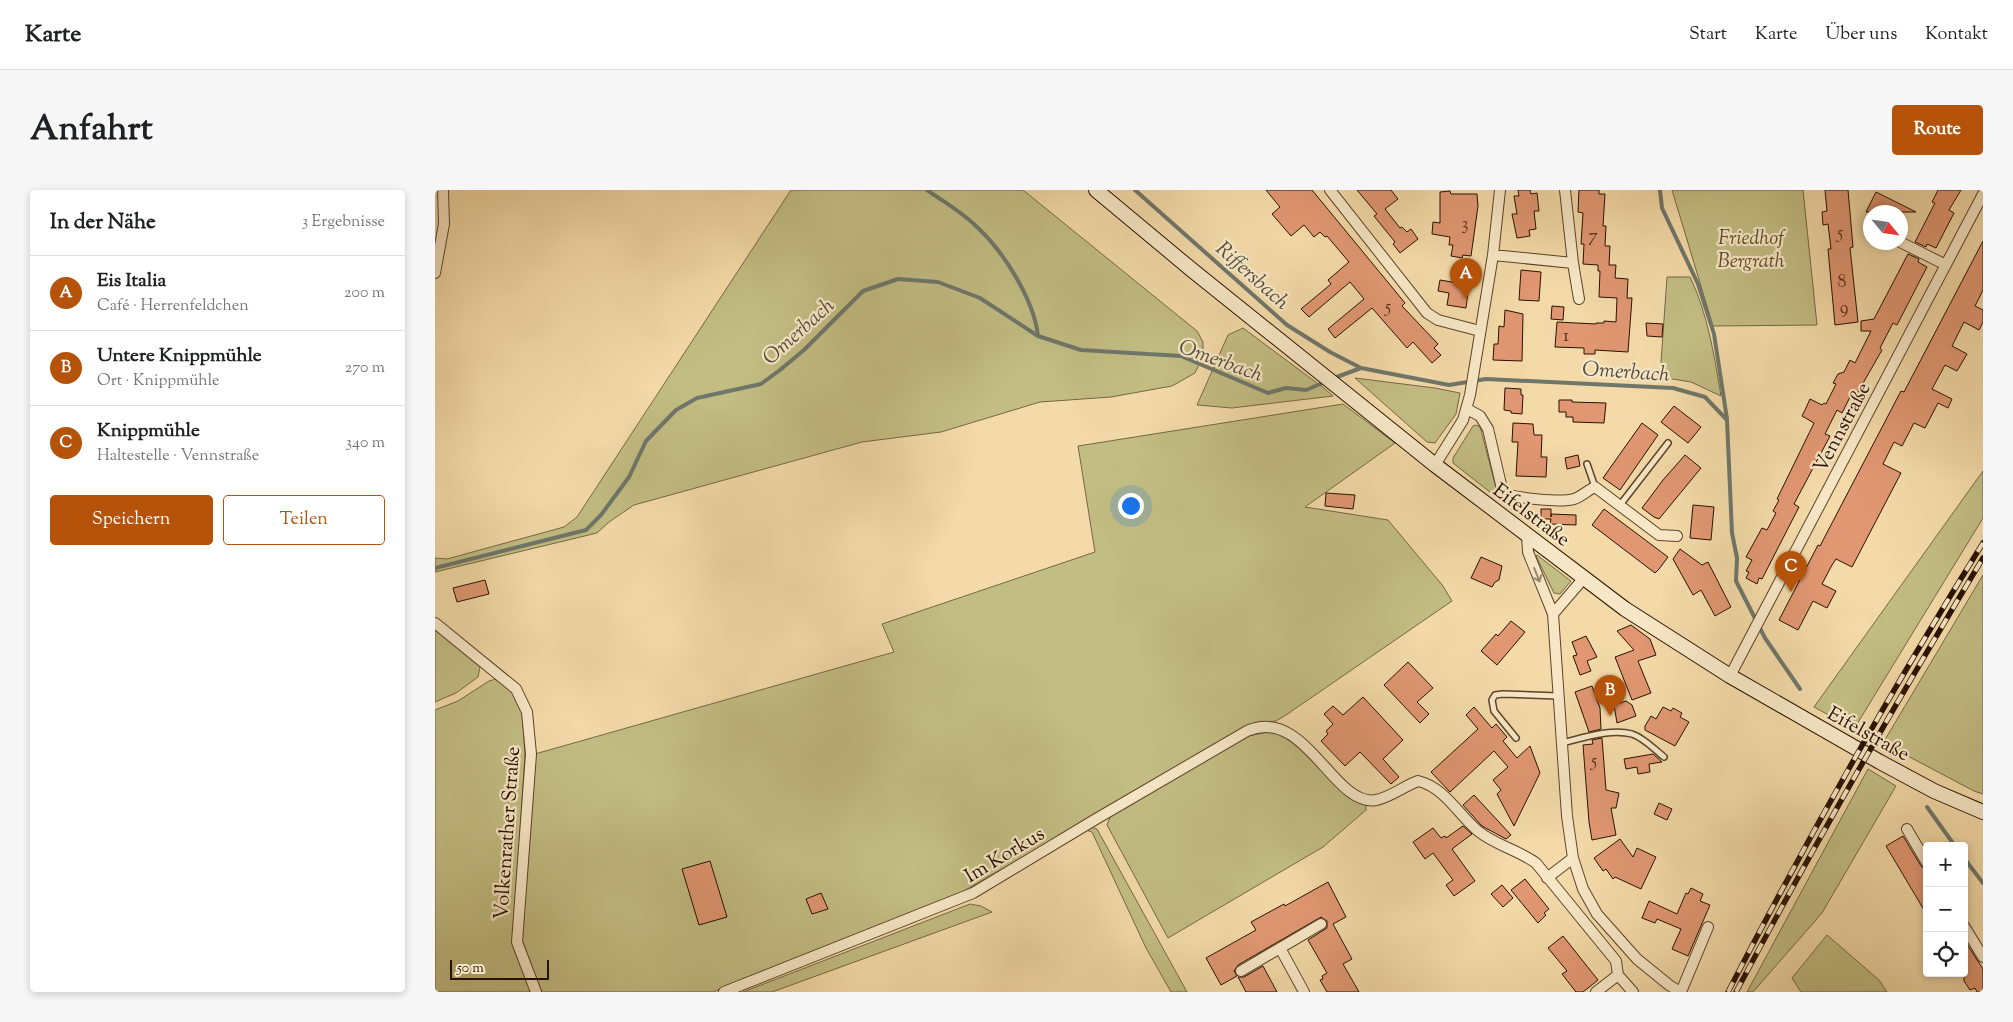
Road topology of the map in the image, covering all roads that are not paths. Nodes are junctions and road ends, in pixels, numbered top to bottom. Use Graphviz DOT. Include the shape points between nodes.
graph roads {
  1 [pos="443,190"];
  2 [pos="1096,190"];
  3 [pos="1330,190"];
  4 [pos="1500,190"];
  5 [pos="1565,190"];
  6 [pos="1983,194"];
  7 [pos="1908,246"];
  8 [pos="1493,255"];
  9 [pos="1573,263"];
  10 [pos="1945,266"];
  11 [pos="435,273"];
  12 [pos="1579,299"];
  13 [pos="1480,331"];
  14 [pos="1467,409"];
  15 [pos="1668,443"];
  16 [pos="1587,464"];
  17 [pos="1435,466"];
  18 [pos="1595,487"];
  19 [pos="1620,505"];
  20 [pos="1527,535"];
  21 [pos="1677,536"];
  22 [pos="1583,579"];
  23 [pos="1553,614"];
  24 [pos="435,623"];
  25 [pos="1730,676"];
  26 [pos="1559,696"];
  27 [pos="1516,738"];
  28 [pos="1562,743"];
  29 [pos="1664,757"];
  30 [pos="1983,812"];
  31 [pos="1907,829"];
  32 [pos="1923,856"];
  33 [pos="1573,858"];
  34 [pos="1547,878"];
  35 [pos="1321,924"];
  36 [pos="1708,927"];
  37 [pos="1968,932"];
  38 [pos="1280,948"];
  39 [pos="1983,957"];
  40 [pos="1241,971"];
  41 [pos="1618,975"];
  42 [pos="536,992"];
  43 [pos="724,992"];
  44 [pos="1304,992"];
  45 [pos="1596,992"];
  46 [pos="1633,992"];
  47 [pos="1681,992"];
  1 -- 11 [label="street" via="444,224"];
  2 -- 17 [label="main road, Eifelstraße"];
  3 -- 13 [label="street" via="1427,313 1437,320"];
  4 -- 8 [label="street"];
  5 -- 9 [label="street"];
  6 -- 10 [label="street, Vennstraße"];
  7 -- 10 [label="street"];
  8 -- 9 [label="street"];
  8 -- 13 [label="street"];
  9 -- 12 [label="street"];
  10 -- 25 [label="street, Vennstraße"];
  13 -- 14 [label="street"];
  14 -- 17 [label="street"];
  14 -- 18 [label="street" via="1480,416 1488,429 1503,493 1567,500"];
  15 -- 19 [label="lane"];
  16 -- 18 [label="lane"];
  17 -- 20 [label="main road, Eifelstraße"];
  18 -- 19 [label="street"];
  19 -- 21 [label="street" via="1659,535"];
  20 -- 22 [label="main road, Eifelstraße"];
  20 -- 23 [label="street, one-way" via="1528,552"];
  22 -- 23 [label="street"];
  22 -- 25 [label="main road, Eifelstraße"];
  23 -- 26 [label="street"];
  24 -- 42 [label="street, Volkenrather Straße" via="516,689 527,712 531,754 517,942"];
  25 -- 30 [label="main road, Eifelstraße" via="1897,772"];
  26 -- 27 [label="lane" via="1495,695 1492,700 1494,711"];
  26 -- 28 [label="street"];
  28 -- 29 [label="lane" via="1607,734 1633,734"];
  28 -- 33 [label="street"];
  31 -- 32 [label="street"];
  33 -- 34 [label="street"];
  33 -- 47 [label="street" via="1583,889 1597,914 1637,960"];
  34 -- 41 [label="street, Im Korkus" via="1616,961"];
  34 -- 43 [label="street, Im Korkus" via="1536,863 1478,831 1435,787 1418,782 1376,800 1366,799 1351,793 1305,746 1288,734 1269,726 1255,727 1096,818 973,894"];
  35 -- 38 [label="street"];
  36 -- 47 [label="street"];
  37 -- 39 [label="street"];
  38 -- 40 [label="street"];
  38 -- 44 [label="street"];
  41 -- 45 [label="street"];
  41 -- 46 [label="street, Im Korkus"];
}
